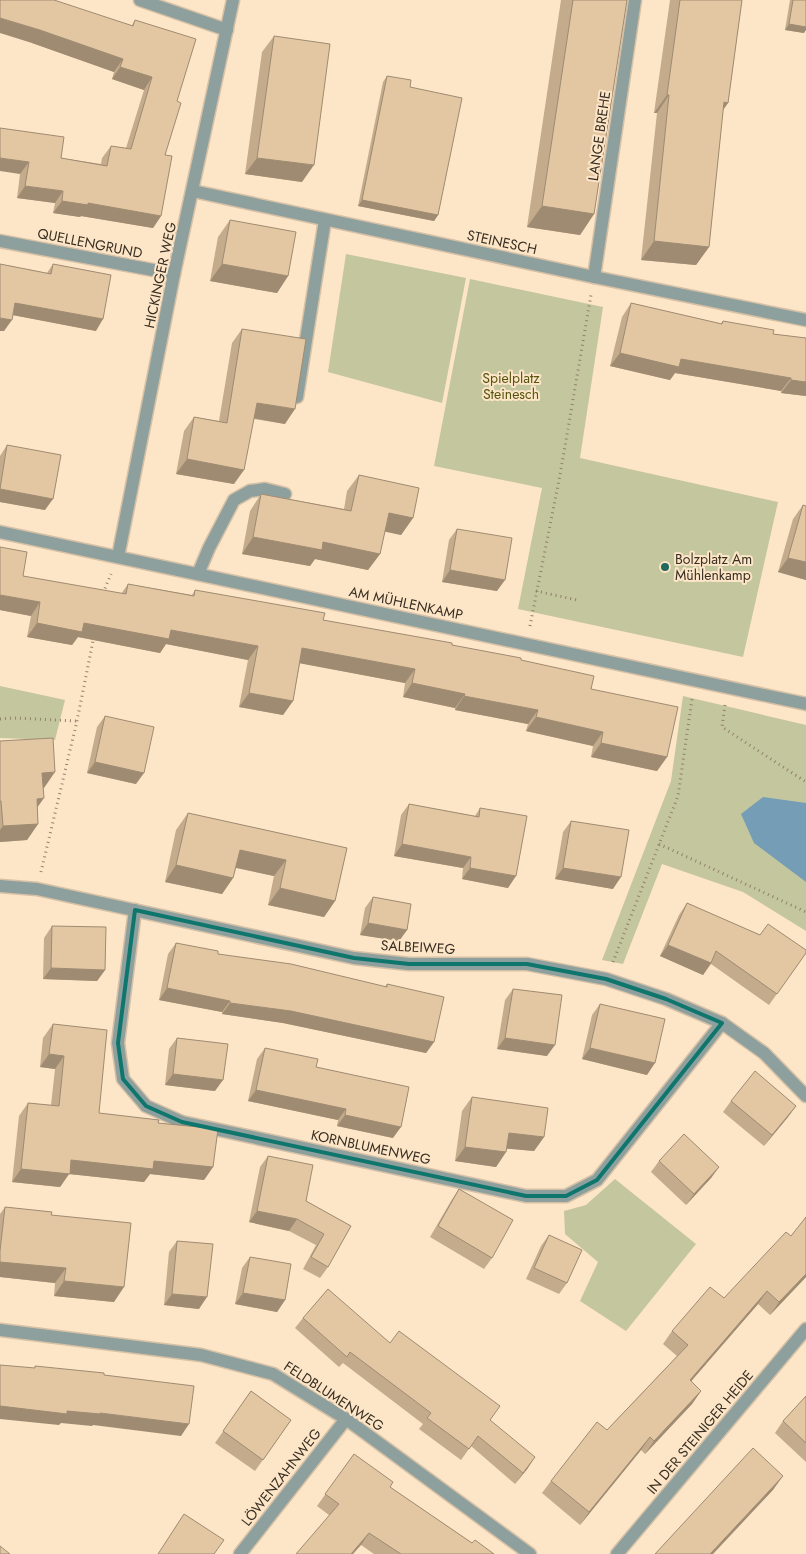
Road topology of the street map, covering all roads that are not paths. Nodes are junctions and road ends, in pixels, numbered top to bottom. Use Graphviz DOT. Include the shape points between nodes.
graph roads {
  1 [pos="140,0"];
  2 [pos="233,0"];
  3 [pos="634,0"];
  4 [pos="227,30"];
  5 [pos="193,191"];
  6 [pos="325,220"];
  7 [pos="0,241"];
  8 [pos="174,274"];
  9 [pos="594,277"];
  10 [pos="806,320"];
  11 [pos="297,397"];
  12 [pos="285,494"];
  13 [pos="0,532"];
  14 [pos="118,557"];
  15 [pos="198,574"];
  16 [pos="806,704"];
  17 [pos="0,886"];
  18 [pos="135,910"];
  19 [pos="722,1024"];
  20 [pos="806,1096"];
  21 [pos="806,1329"];
  22 [pos="0,1330"];
  23 [pos="346,1419"];
  24 [pos="240,1554"];
  25 [pos="530,1554"];
  26 [pos="617,1554"];
  1 -- 4 [label="street"];
  2 -- 4 [label="street, HICKINGER WEG"];
  3 -- 9 [label="street, LANGE BREHE"];
  4 -- 5 [label="street, HICKINGER WEG"];
  5 -- 6 [label="street, STEINESCH"];
  5 -- 8 [label="street, HICKINGER WEG"];
  6 -- 9 [label="street, STEINESCH"];
  6 -- 11 [label="street"];
  7 -- 8 [label="street, QUELLENGRUND"];
  8 -- 14 [label="street, HICKINGER WEG"];
  9 -- 10 [label="street, STEINESCH"];
  12 -- 15 [label="street" via="265,489 250,491 234,500"];
  13 -- 14 [label="street, AM MÜHLENKAMP"];
  14 -- 15 [label="street, AM MÜHLENKAMP"];
  15 -- 16 [label="street, AM MÜHLENKAMP"];
  17 -- 18 [label="street, SALBEIWEG" via="37,889"];
  18 -- 19 [label="street, SALBEIWEG" via="354,958 409,964 527,964 606,979 666,999"];
  18 -- 19 [label="street, KORNBLUMENWEG" via="118,1043 123,1079 146,1106 182,1122 526,1196 566,1196 597,1180"];
  19 -- 20 [label="street, SALBEIWEG" via="764,1053"];
  21 -- 26 [label="street, IN DER STEINIGER HEIDE"];
  22 -- 23 [label="street, FELDBLUMENWEG" via="201,1354 273,1374"];
  23 -- 24 [label="street, LÖWENZAHNWEG"];
  23 -- 25 [label="street, FELDBLUMENWEG"];
}
